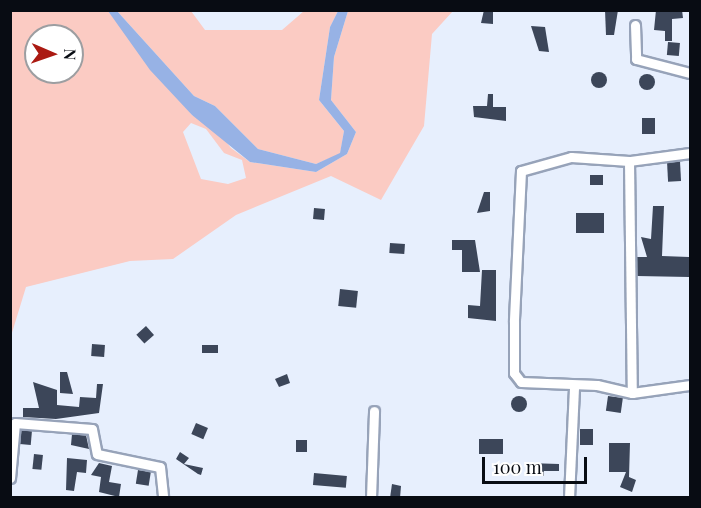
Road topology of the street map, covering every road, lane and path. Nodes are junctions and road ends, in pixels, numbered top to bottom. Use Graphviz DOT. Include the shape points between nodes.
graph roads {
  1 [pos="635,25"];
  2 [pos="690,73"];
  3 [pos="690,153"];
  4 [pos="629,161"];
  5 [pos="690,385"];
  6 [pos="574,388"];
  7 [pos="632,393"];
  8 [pos="374,411"];
  9 [pos="10,478"];
  10 [pos="163,498"];
  11 [pos="371,498"];
  12 [pos="569,498"];
  1 -- 2 [label="street" via="636,59"];
  3 -- 4 [label="street"];
  4 -- 6 [label="street" via="551,160 527,167 517,179 514,373 521,382"];
  4 -- 7 [label="street"];
  5 -- 7 [label="street"];
  6 -- 7 [label="street" via="597,385"];
  6 -- 12 [label="street"];
  8 -- 11 [label="street"];
  9 -- 10 [label="street" via="15,423 92,429 97,454 160,467"];
}
